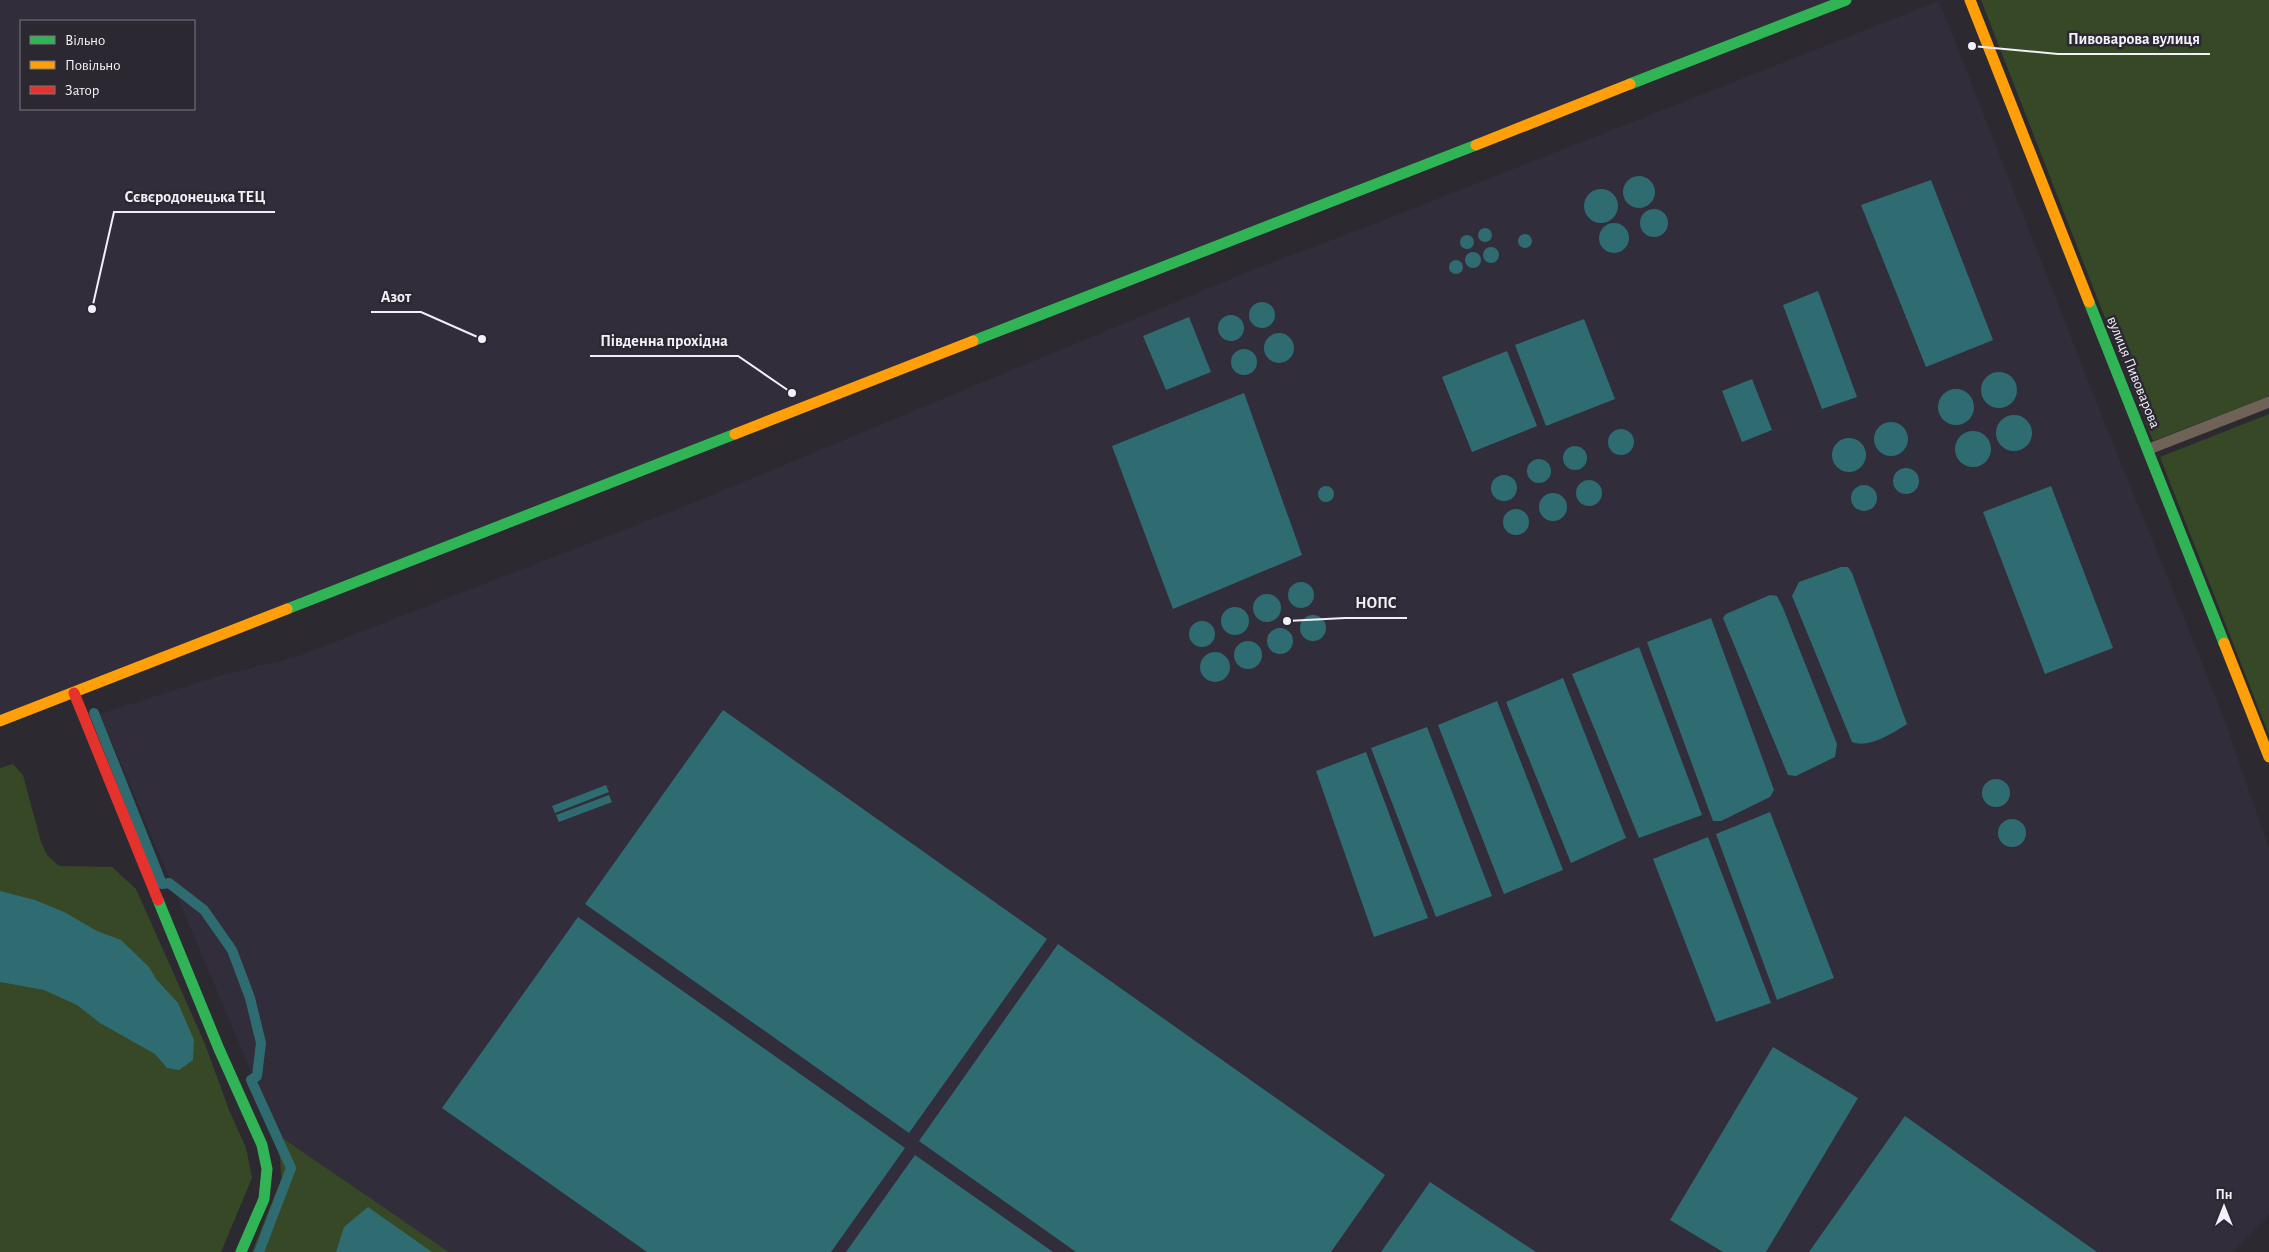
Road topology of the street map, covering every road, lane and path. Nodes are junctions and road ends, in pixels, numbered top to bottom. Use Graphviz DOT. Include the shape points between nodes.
graph roads {
  1 [pos="1846,0"];
  2 [pos="1970,0"];
  3 [pos="2269,402"];
  4 [pos="2149,449"];
  5 [pos="74,693"];
  6 [pos="0,721"];
  7 [pos="2269,757"];
  8 [pos="241,1252"];
  1 -- 5 [label="main road"];
  2 -- 4 [label="main road, вулиця Пивоварова"];
  3 -- 4 [label="street"];
  4 -- 7 [label="main road, вулиця Пивоварова"];
  5 -- 6 [label="main road"];
  5 -- 8 [label="main road" via="219,1049 262,1145 267,1169 264,1199"];
}
